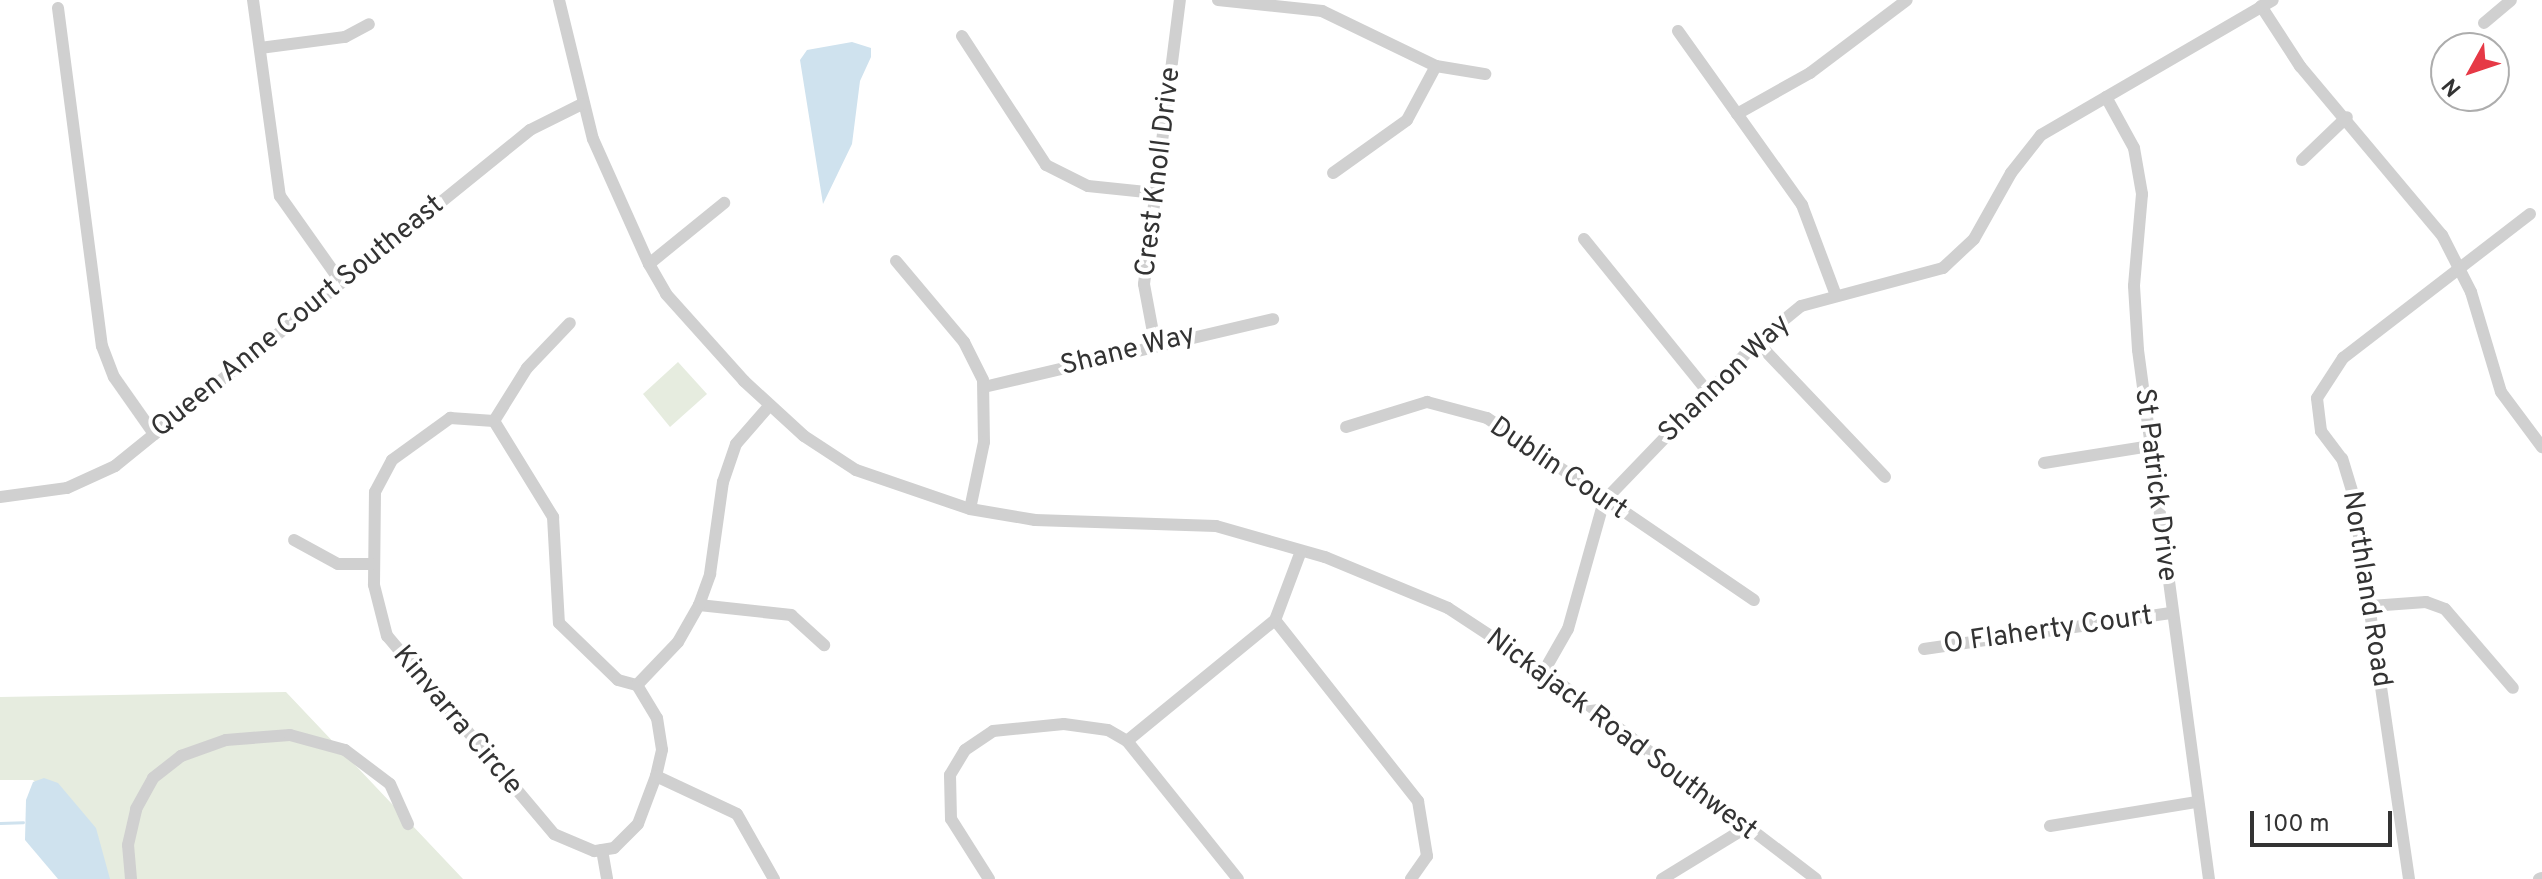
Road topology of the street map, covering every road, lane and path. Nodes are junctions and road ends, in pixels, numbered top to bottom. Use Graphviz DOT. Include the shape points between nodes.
graph roads {
  1 [pos="253,0"];
  2 [pos="559,0"];
  3 [pos="1180,0"];
  4 [pos="1218,0"];
  5 [pos="1907,0"];
  6 [pos="2511,0"];
  7 [pos="2267,3"];
  8 [pos="58,8"];
  9 [pos="2484,23"];
  10 [pos="369,24"];
  11 [pos="1678,31"];
  12 [pos="962,36"];
  13 [pos="260,48"];
  14 [pos="1436,66"];
  15 [pos="1485,74"];
  16 [pos="2106,97"];
  17 [pos="582,104"];
  18 [pos="1737,114"];
  19 [pos="2347,117"];
  20 [pos="2302,160"];
  21 [pos="1333,173"];
  22 [pos="1156,193"];
  23 [pos="724,203"];
  24 [pos="2530,214"];
  25 [pos="1584,239"];
  26 [pos="896,261"];
  27 [pos="649,264"];
  28 [pos="2458,265"];
  29 [pos="341,282"];
  30 [pos="1835,293"];
  31 [pos="1273,319"];
  32 [pos="570,323"];
  33 [pos="1757,342"];
  34 [pos="1155,343"];
  35 [pos="984,387"];
  36 [pos="1708,392"];
  37 [pos="769,406"];
  38 [pos="494,421"];
  39 [pos="1346,427"];
  40 [pos="154,434"];
  41 [pos="2150,446"];
  42 [pos="2542,447"];
  43 [pos="2044,463"];
  44 [pos="1885,477"];
  45 [pos="0,497"];
  46 [pos="1604,501"];
  47 [pos="970,509"];
  48 [pos="294,540"];
  49 [pos="1301,551"];
  50 [pos="373,564"];
  51 [pos="1754,600"];
  52 [pos="699,605"];
  53 [pos="2371,606"];
  54 [pos="2172,613"];
  55 [pos="1275,620"];
  56 [pos="824,645"];
  57 [pos="1924,649"];
  58 [pos="1544,671"];
  59 [pos="637,685"];
  60 [pos="2513,688"];
  61 [pos="1127,741"];
  62 [pos="656,776"];
  63 [pos="2197,802"];
  64 [pos="408,824"];
  65 [pos="2050,826"];
  66 [pos="1744,829"];
  67 [pos="602,850"];
  68 [pos="131,879"];
  69 [pos="607,879"];
  70 [pos="774,879"];
  71 [pos="989,879"];
  72 [pos="1238,879"];
  73 [pos="1411,879"];
  74 [pos="1662,879"];
  75 [pos="1816,879"];
  76 [pos="2209,879"];
  77 [pos="2409,879"];
  1 -- 13 [label="street"];
  2 -- 17 [label="street, Nickajack Road Southwest"];
  3 -- 22 [label="street, Crest Knoll Drive"];
  4 -- 14 [label="street" via="1322,11"];
  5 -- 18 [label="street" via="1810,73"];
  6 -- 9 [label="street"];
  7 -- 16 [label="street, Shannon Way"];
  7 -- 19 [label="street" via="2300,66"];
  8 -- 40 [label="street" via="102,346 114,377"];
  10 -- 13 [label="street" via="345,37"];
  11 -- 18 [label="street"];
  12 -- 22 [label="street" via="1046,165 1088,186"];
  13 -- 29 [label="street" via="280,196"];
  14 -- 15 [label="street"];
  14 -- 21 [label="street" via="1407,120"];
  16 -- 30 [label="street, Shannon Way" via="2041,135 1959,257 1888,288"];
  16 -- 41 [label="street, St Patrick Drive" via="2134,148 2142,194 2134,286"];
  17 -- 27 [label="street, Nickajack Road Southwest" via="612,188"];
  17 -- 29 [label="street, Queen Anne Court Southeast" via="530,130"];
  18 -- 30 [label="street" via="1802,205"];
  19 -- 20 [label="street"];
  19 -- 28 [label="street" via="2425,209"];
  22 -- 34 [label="street, Crest Knoll Drive" via="1144,284"];
  23 -- 27 [label="street"];
  24 -- 28 [label="street, Northland Road"];
  25 -- 36 [label="street"];
  26 -- 35 [label="street" via="964,342"];
  27 -- 37 [label="street, Nickajack Road Southwest" via="666,294"];
  28 -- 42 [label="street" via="2501,392"];
  28 -- 53 [label="street, Northland Road" via="2343,358 2317,398 2321,431 2342,459 2353,494"];
  29 -- 40 [label="street, Queen Anne Court Southeast"];
  30 -- 33 [label="street, Shannon Way" via="1801,306"];
  31 -- 34 [label="street, Shane Way"];
  32 -- 38 [label="street" via="527,368"];
  33 -- 36 [label="street, Shannon Way"];
  33 -- 44 [label="street"];
  34 -- 35 [label="street, Shane Way"];
  35 -- 47 [label="street" via="984,442"];
  36 -- 46 [label="street, Shannon Way"];
  37 -- 47 [label="street, Nickajack Road Southwest" via="856,470"];
  37 -- 52 [label="street" via="751,426 723,482 710,574"];
  38 -- 50 [label="street, Kinvarra Circle" via="450,418 392,460 375,492"];
  38 -- 59 [label="street" via="553,517 559,623 618,680"];
  39 -- 46 [label="street, Dublin Court" via="1427,402 1460,408 1502,425"];
  40 -- 45 [label="street, Queen Anne Court Southeast" via="85,482"];
  41 -- 43 [label="street"];
  41 -- 54 [label="street, St Patrick Drive"];
  46 -- 51 [label="street, Dublin Court"];
  46 -- 58 [label="street, Shannon Way" via="1568,629"];
  47 -- 49 [label="street, Nickajack Road Southwest" via="1035,520 1216,526"];
  48 -- 50 [label="street" via="338,564"];
  49 -- 55 [label="street"];
  49 -- 58 [label="street, Nickajack Road Southwest" via="1448,608"];
  50 -- 67 [label="street, Kinvarra Circle" via="380,617 401,658 554,834"];
  52 -- 56 [label="street" via="791,615"];
  52 -- 59 [label="street" via="678,642"];
  53 -- 60 [label="street" via="2415,602 2445,609"];
  53 -- 77 [label="street, Northland Road"];
  54 -- 57 [label="street, O Flaherty Court"];
  54 -- 63 [label="street, St Patrick Drive"];
  55 -- 61 [label="street"];
  55 -- 73 [label="street" via="1418,801 1427,856"];
  58 -- 66 [label="street, Nickajack Road Southwest"];
  59 -- 62 [label="street" via="662,735"];
  61 -- 71 [label="street" via="1108,730 1025,724 993,731 965,750 950,775 951,819"];
  61 -- 72 [label="street"];
  62 -- 67 [label="street" via="638,824 614,848"];
  62 -- 70 [label="street" via="737,814"];
  63 -- 65 [label="street"];
  63 -- 76 [label="street, St Patrick Drive"];
  64 -- 68 [label="street" via="390,784 345,750 290,735 226,740 181,756 153,778 131,833"];
  66 -- 74 [label="street"];
  66 -- 75 [label="street, Nickajack Road Southwest"];
  67 -- 69 [label="street"];
}
